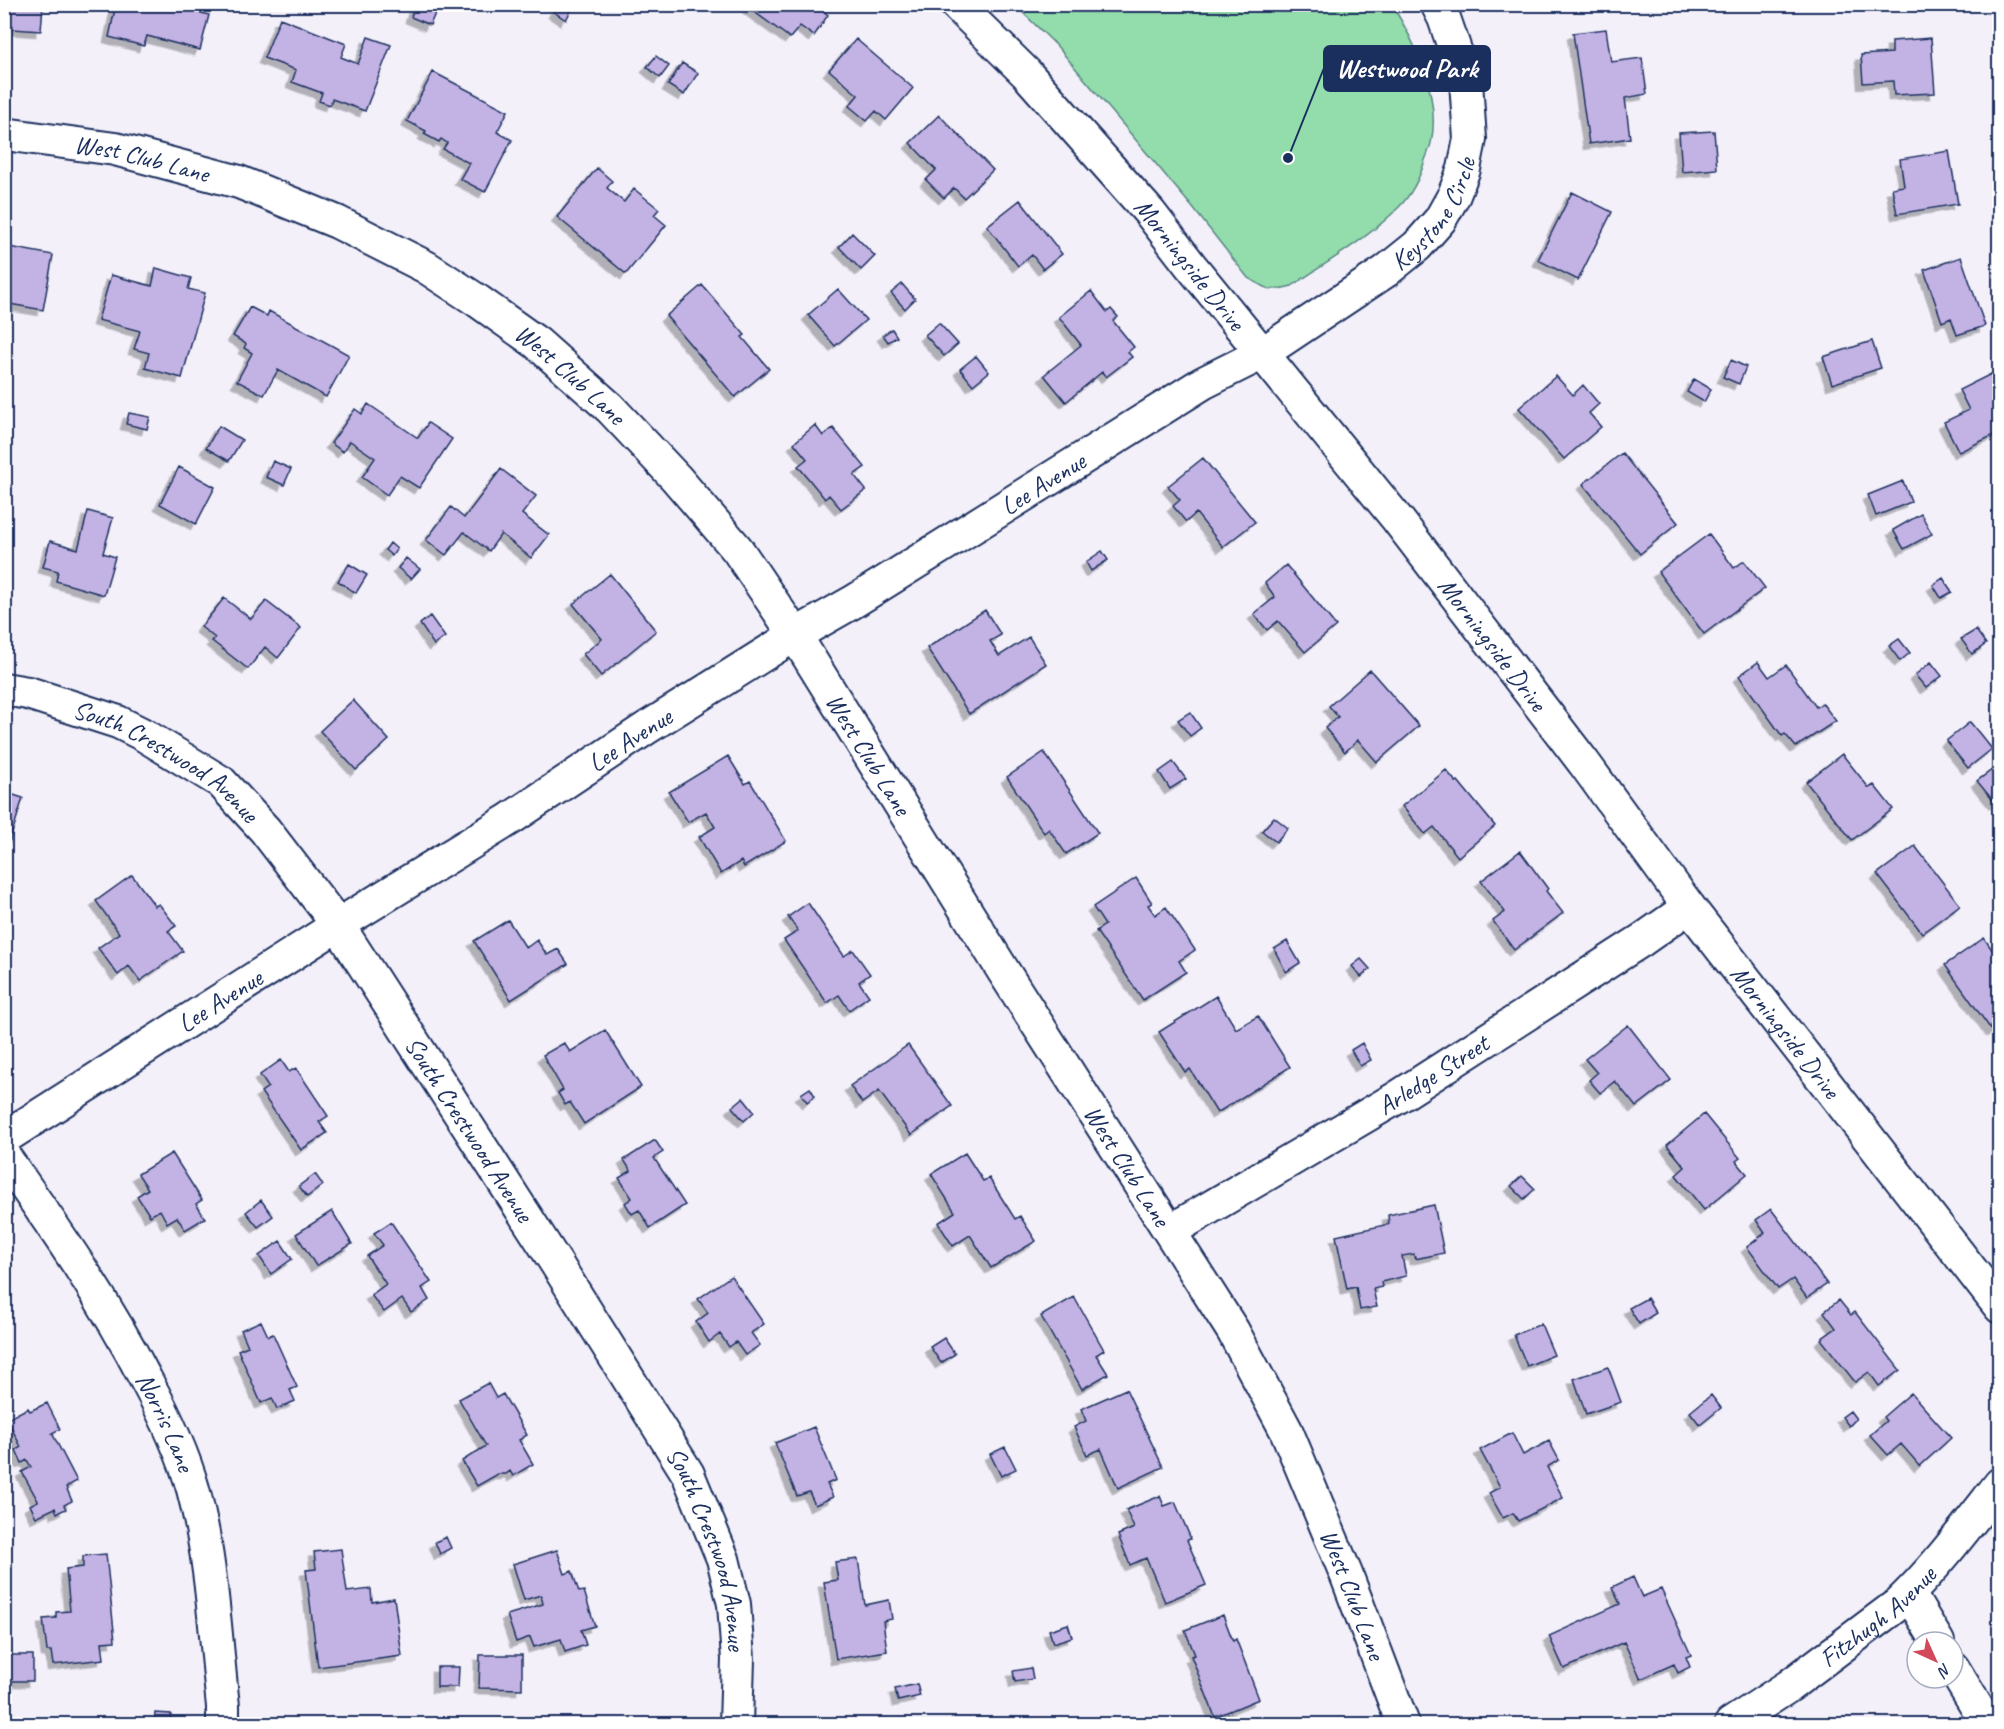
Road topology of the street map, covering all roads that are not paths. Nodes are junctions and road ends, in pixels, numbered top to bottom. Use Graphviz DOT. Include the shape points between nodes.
graph roads {
  1 [pos="956,4"];
  2 [pos="1437,4"];
  3 [pos="4,134"];
  4 [pos="1263,353"];
  5 [pos="795,635"];
  6 [pos="4,689"];
  7 [pos="1689,907"];
  8 [pos="338,925"];
  9 [pos="4,1138"];
  10 [pos="4,1156"];
  11 [pos="1170,1232"];
  12 [pos="2000,1307"];
  13 [pos="2000,1484"];
  14 [pos="1909,1594"];
  15 [pos="1931,1630"];
  16 [pos="1965,1689"];
  17 [pos="223,1725"];
  18 [pos="736,1725"];
  19 [pos="1402,1725"];
  20 [pos="1731,1725"];
  21 [pos="1986,1725"];
  1 -- 4 [label="street, Morningside Drive" via="1026,73 1142,204"];
  2 -- 4 [label="street, Keystone Circle" via="1466,82 1470,139 1454,195 1440,220 1417,246"];
  3 -- 5 [label="street, West Club Lane" via="115,149 239,182 337,222 426,267 537,343 610,408 737,549"];
  4 -- 5 [label="street, Lee Avenue" via="1203,383"];
  4 -- 7 [label="street, Morningside Drive" via="1398,520"];
  5 -- 8 [label="street, Lee Avenue"];
  5 -- 11 [label="street, West Club Lane"];
  6 -- 8 [label="street, South Crestwood Avenue" via="118,722 221,782 265,830"];
  7 -- 11 [label="street, Arledge Street" via="1398,1097"];
  7 -- 12 [label="street, Morningside Drive"];
  8 -- 9 [label="street, Lee Avenue"];
  8 -- 18 [label="street, South Crestwood Avenue" via="688,1474 723,1559 734,1604 738,1659"];
  10 -- 17 [label="street, Norris Lane" via="119,1329 175,1435 193,1489 205,1546"];
  11 -- 19 [label="street, West Club Lane" via="1233,1331 1286,1430 1346,1574"];
  13 -- 14 [label="street, Fitzhugh Avenue"];
  14 -- 15 [label="street"];
  14 -- 20 [label="street, Fitzhugh Avenue"];
  16 -- 21 [label="street"];
}
